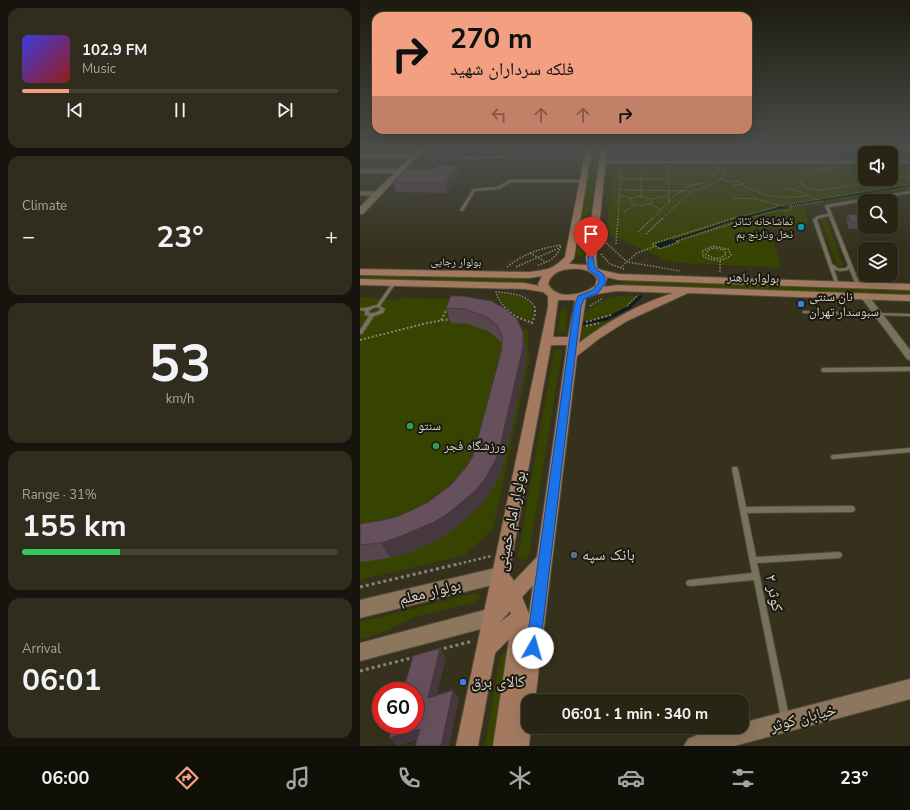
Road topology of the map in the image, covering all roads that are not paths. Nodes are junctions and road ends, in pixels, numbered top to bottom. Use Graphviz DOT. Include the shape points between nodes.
graph roads {
  1 [pos="388,183"];
  2 [pos="507,183"];
  3 [pos="583,183"];
  4 [pos="600,183"];
  5 [pos="910,192"];
  6 [pos="360,193"];
  7 [pos="378,194"];
  8 [pos="462,210"];
  9 [pos="360,212"];
  10 [pos="830,213"];
  11 [pos="822,216"];
  12 [pos="833,221"];
  13 [pos="570,256"];
  14 [pos="591,256"];
  15 [pos="830,264"];
  16 [pos="850,265"];
  17 [pos="556,270"];
  18 [pos="595,271"];
  19 [pos="360,272"];
  20 [pos="421,273"];
  21 [pos="360,282"];
  22 [pos="394,283"];
  23 [pos="415,283"];
  24 [pos="837,285"];
  25 [pos="858,285"];
  26 [pos="910,287"];
  27 [pos="691,290"];
  28 [pos="596,291"];
  29 [pos="549,292"];
  30 [pos="864,296"];
  31 [pos="581,297"];
  32 [pos="910,298"];
  33 [pos="378,306"];
  34 [pos="360,308"];
  35 [pos="367,310"];
  36 [pos="804,312"];
  37 [pos="878,314"];
  38 [pos="910,314"];
  39 [pos="372,315"];
  40 [pos="360,333"];
  41 [pos="546,341"];
  42 [pos="572,348"];
  43 [pos="910,357"];
  44 [pos="910,369"];
  45 [pos="823,370"];
  46 [pos="910,450"];
  47 [pos="834,457"];
  48 [pos="735,469"];
  49 [pos="852,509"];
  50 [pos="743,510"];
  51 [pos="839,555"];
  52 [pos="753,560"];
  53 [pos="543,562"];
  54 [pos="500,575"];
  55 [pos="756,576"];
  56 [pos="690,582"];
  57 [pos="513,595"];
  58 [pos="360,609"];
  59 [pos="492,618"];
  60 [pos="521,618"];
  61 [pos="480,644"];
  62 [pos="360,652"];
  63 [pos="910,689"];
  64 [pos="786,722"];
  65 [pos="467,746"];
  66 [pos="504,746"];
  67 [pos="518,746"];
  68 [pos="696,746"];
  1 -- 7 [label="street"];
  2 -- 8 [label="lane" via="498,188 474,190"];
  3 -- 13 [label="main road"];
  4 -- 14 [label="main road"];
  5 -- 10 [label="lane" via="827,206"];
  6 -- 7 [label="street"];
  7 -- 9 [label="street"];
  10 -- 11 [label="lane"];
  10 -- 12 [label="lane"];
  11 -- 12 [label="lane"];
  11 -- 15 [label="lane" via="815,220"];
  12 -- 16 [label="lane"];
  13 -- 14 [label="main road"];
  13 -- 17 [label="main road"];
  14 -- 18 [label="main road"];
  15 -- 16 [label="lane" via="842,270"];
  15 -- 24 [label="lane"];
  16 -- 25 [label="lane"];
  17 -- 18 [label="main road, بولوار رجایی" via="576,266"];
  17 -- 20 [label="main road, بولوار رجایی" via="529,275"];
  17 -- 29 [label="main road, بولوار امام خمینی" via="543,281"];
  18 -- 24 [label="main road, بولوار باهنر" via="619,277"];
  18 -- 28 [label="main road" via="602,282"];
  19 -- 20 [label="main road, بولوار رجایی"];
  20 -- 23 [label="main road" via="426,274 427,278"];
  21 -- 22 [label="main road, بولوار رجایی"];
  22 -- 23 [label="main road, بولوار رجایی"];
  22 -- 33 [label="lane"];
  23 -- 29 [label="main road, بولوار رجایی" via="525,286"];
  24 -- 25 [label="main road, بولوار باهنر"];
  25 -- 26 [label="main road, بولوار باهنر"];
  27 -- 28 [label="main road, بولوار باهنر" via="617,288"];
  27 -- 30 [label="main road, بولوار باهنر"];
  27 -- 42 [label="main road" via="662,300 622,319"];
  28 -- 31 [label="main road, بولوار باهنر"];
  29 -- 31 [label="main road, بولوار رجایی" via="569,298"];
  29 -- 41 [label="main road, بولوار امام خمینی" via="553,307"];
  30 -- 32 [label="main road, بولوار باهنر"];
  30 -- 37 [label="street"];
  31 -- 42 [label="main road"];
  33 -- 35 [label="lane"];
  33 -- 39 [label="lane" via="383,308 383,311"];
  34 -- 35 [label="lane"];
  35 -- 39 [label="lane" via="367,314"];
  36 -- 37 [label="lane"];
  37 -- 38 [label="lane"];
  37 -- 43 [label="street"];
  39 -- 40 [label="lane"];
  41 -- 42 [label="main road"];
  41 -- 54 [label="main road, بولوار امام خمینی"];
  42 -- 53 [label="main road"];
  44 -- 45 [label="lane"];
  46 -- 47 [label="lane"];
  48 -- 50 [label="lane, کوثر ۲"];
  49 -- 50 [label="lane"];
  50 -- 52 [label="lane, کوثر ۲"];
  51 -- 52 [label="lane"];
  52 -- 55 [label="lane, کوثر ۲"];
  53 -- 57 [label="main road"];
  53 -- 67 [label="main road"];
  54 -- 57 [label="main road"];
  54 -- 58 [label="street, بولوار معلم"];
  54 -- 59 [label="main road, بولوار امام خمینی"];
  55 -- 56 [label="lane"];
  55 -- 64 [label="lane, کوثر ۲"];
  57 -- 59 [label="main road"];
  57 -- 60 [label="main road"];
  59 -- 61 [label="main road, بولوار امام خمینی"];
  59 -- 62 [label="street"];
  60 -- 61 [label="main road"];
  60 -- 66 [label="main road"];
  61 -- 65 [label="main road, بولوار امام خمینی"];
  63 -- 64 [label="street, خیابان کوثر"];
  64 -- 68 [label="street, خیابان کوثر"];
}
